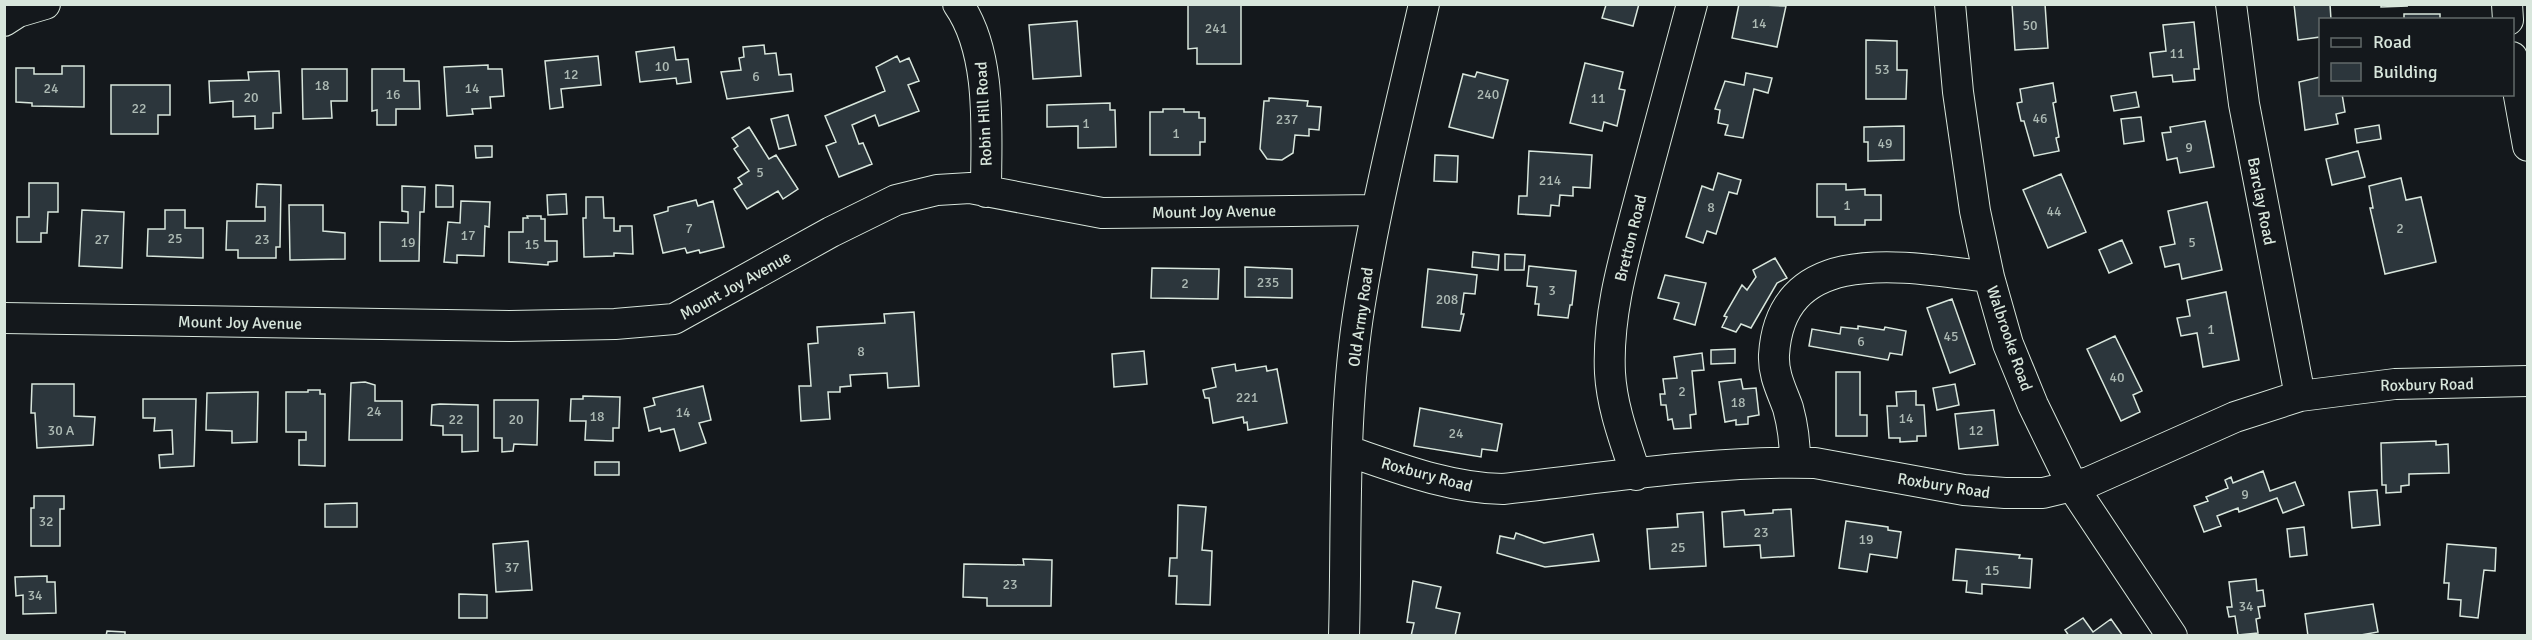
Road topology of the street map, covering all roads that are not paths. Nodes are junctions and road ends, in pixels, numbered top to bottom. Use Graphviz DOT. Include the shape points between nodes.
graph roads {
  1 [pos="45,4"];
  2 [pos="958,4"];
  3 [pos="1424,4"];
  4 [pos="1692,4"];
  5 [pos="1950,4"];
  6 [pos="2231,4"];
  7 [pos="4,21"];
  8 [pos="2514,68"];
  9 [pos="2528,146"];
  10 [pos="986,192"];
  11 [pos="1377,210"];
  12 [pos="1989,277"];
  13 [pos="4,318"];
  14 [pos="2528,381"];
  15 [pos="2300,396"];
  16 [pos="1348,451"];
  17 [pos="1795,462"];
  18 [pos="1636,475"];
  19 [pos="2073,487"];
  20 [pos="1344,636"];
  21 [pos="2172,636"];
  1 -- 7 [label="street"];
  2 -- 10 [label="street, Robin Hill Road" via="980,50"];
  3 -- 11 [label="street, Old Army Road"];
  4 -- 18 [label="street, Bretton Road" via="1624,257 1613,320 1613,395"];
  5 -- 12 [label="street, Walbrooke Road" via="1966,153"];
  6 -- 15 [label="street, Barclay Road" via="2244,104"];
  8 -- 9 [label="street"];
  10 -- 11 [label="street, Mount Joy Avenue" via="1102,213"];
  10 -- 13 [label="street, Mount Joy Avenue" via="970,188 937,190 896,200 674,319 510,326"];
  11 -- 16 [label="street, Old Army Road" via="1357,324"];
  12 -- 17 [label="street" via="1873,266 1830,275 1801,291 1783,317 1774,355 1791,422"];
  12 -- 19 [label="street, Walbrooke Road" via="2018,372"];
  14 -- 15 [label="street, Roxbury Road" via="2395,384"];
  15 -- 19 [label="street, Roxbury Road" via="2235,417"];
  16 -- 18 [label="street, Roxbury Road" via="1443,482 1485,489"];
  16 -- 20 [label="street, Old Army Road"];
  17 -- 18 [label="street, Roxbury Road"];
  17 -- 19 [label="street, Roxbury Road" via="1984,492 2043,493"];
  19 -- 21 [label="street, Walbrooke Road"];
}
